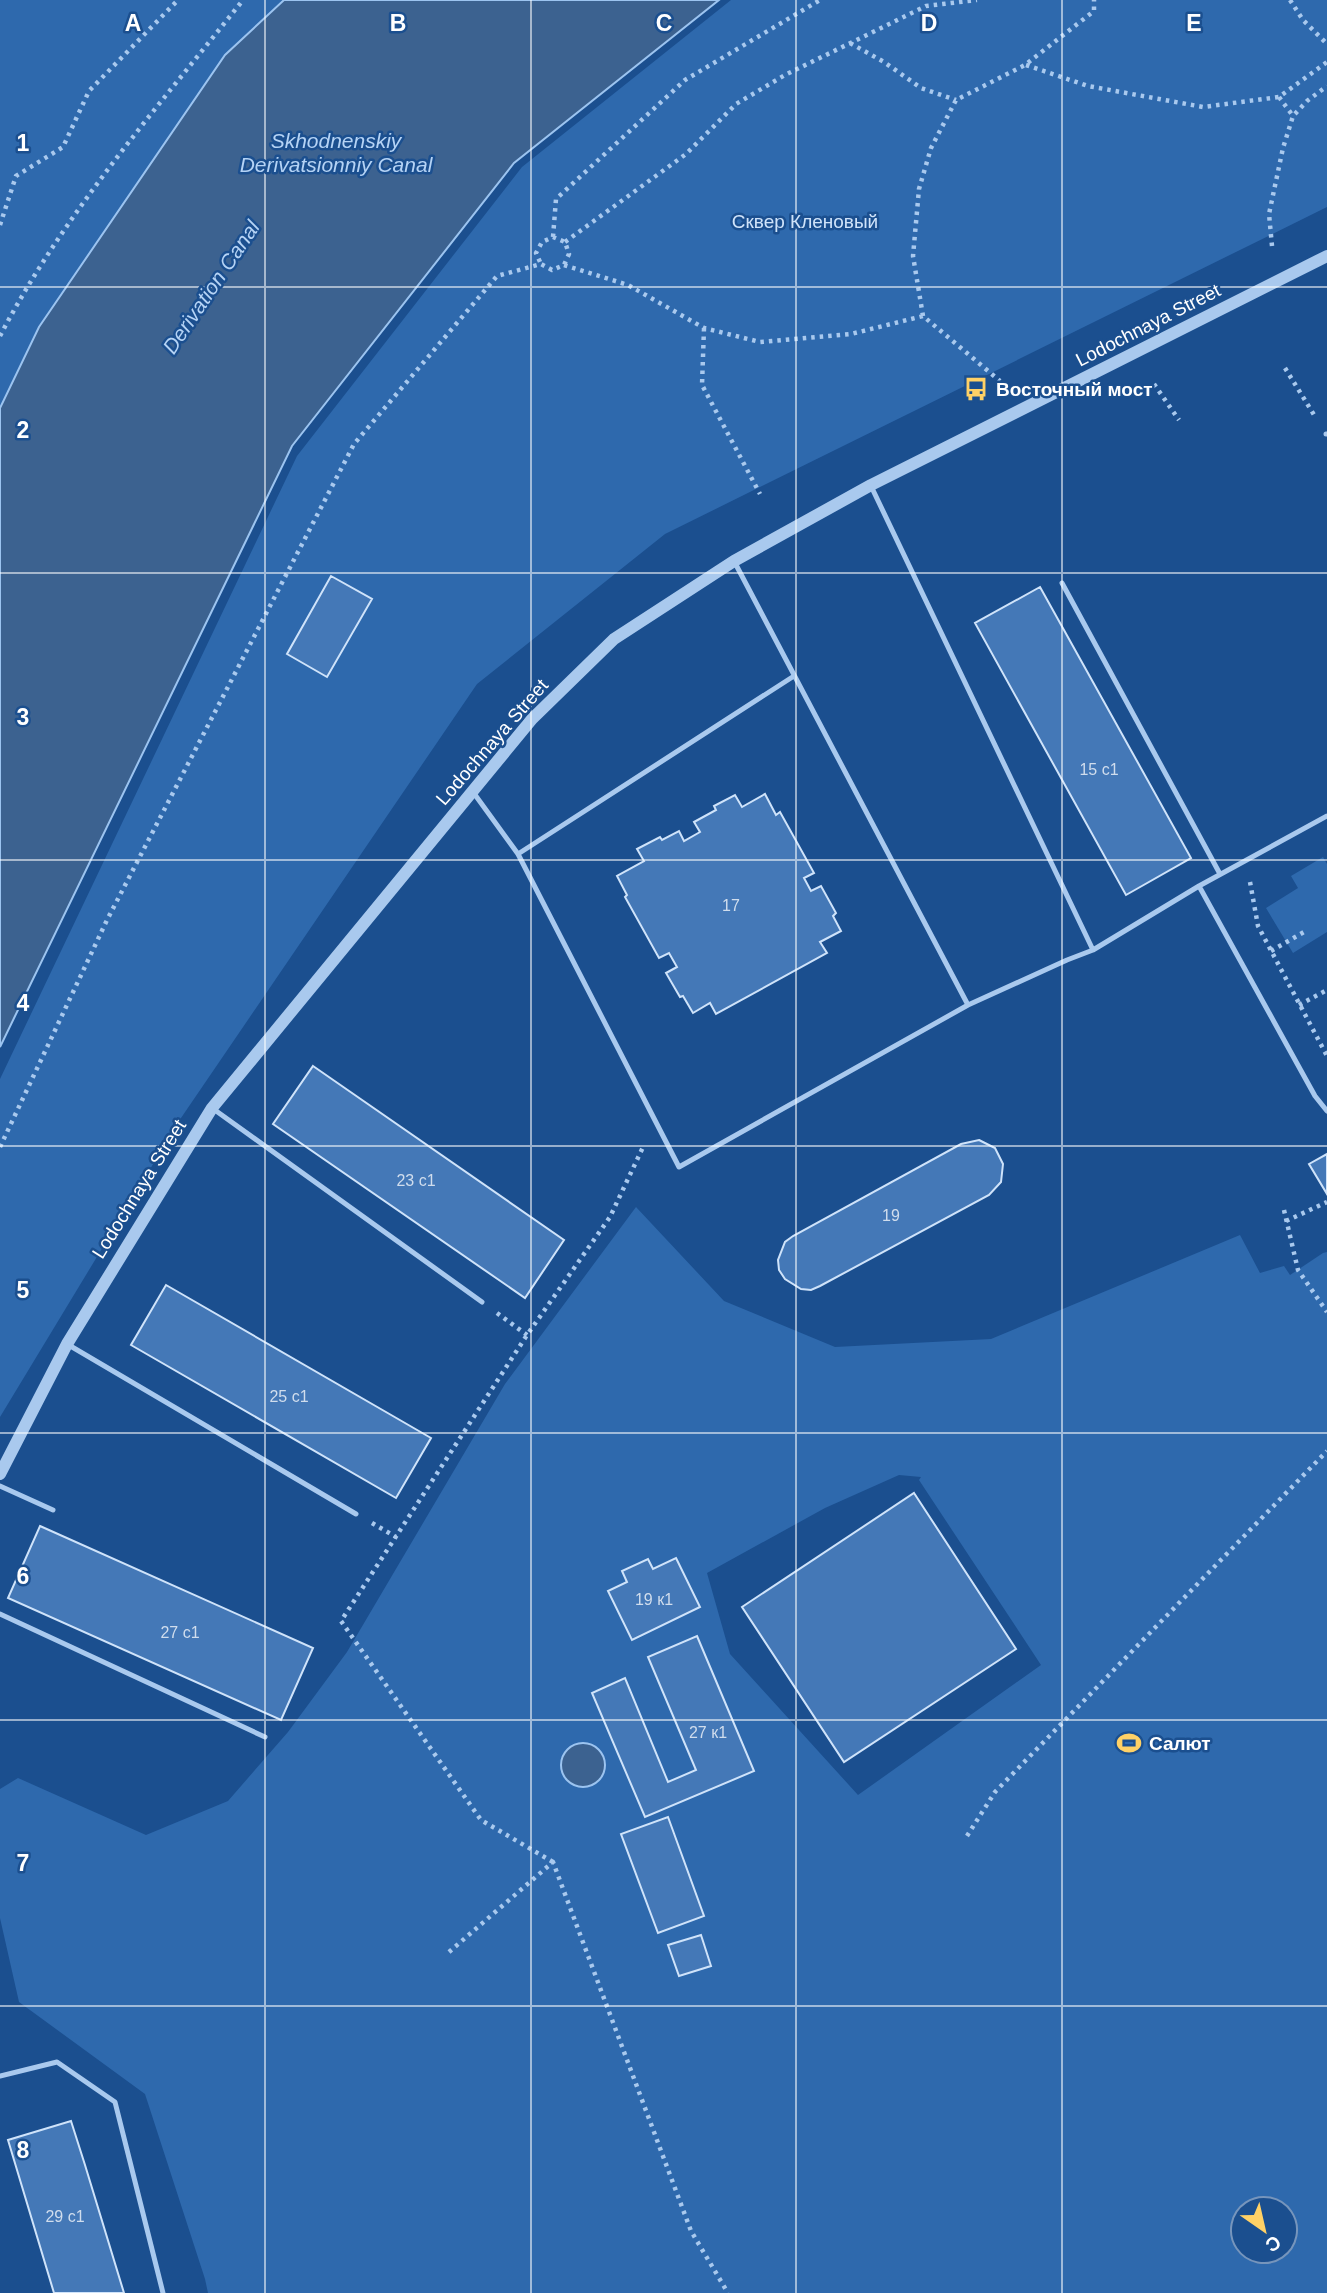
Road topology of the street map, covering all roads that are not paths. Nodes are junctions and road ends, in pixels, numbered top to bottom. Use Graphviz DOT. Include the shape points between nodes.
graph roads {
  1 [pos="1327,257"];
  2 [pos="871,485"];
  3 [pos="734,561"];
  4 [pos="1062,583"];
  5 [pos="794,676"];
  6 [pos="473,792"];
  7 [pos="1327,816"];
  8 [pos="518,854"];
  9 [pos="1220,874"];
  10 [pos="1199,886"];
  11 [pos="1093,950"];
  12 [pos="968,1005"];
  13 [pos="212,1108"];
  14 [pos="1327,1111"];
  15 [pos="482,1302"];
  16 [pos="66,1343"];
  17 [pos="0,1474"];
  18 [pos="0,1486"];
  19 [pos="53,1510"];
  20 [pos="356,1514"];
  21 [pos="0,1614"];
  22 [pos="265,1737"];
  23 [pos="0,2076"];
  24 [pos="163,2293"];
  1 -- 2 [label="street, Lodochnaya Street"];
  2 -- 3 [label="street, Lodochnaya Street"];
  2 -- 11 [label="lane"];
  3 -- 5 [label="lane"];
  3 -- 6 [label="street, Lodochnaya Street" via="614,639 533,719"];
  4 -- 9 [label="lane"];
  5 -- 8 [label="lane"];
  5 -- 12 [label="lane"];
  6 -- 8 [label="lane"];
  6 -- 13 [label="street, Lodochnaya Street"];
  7 -- 9 [label="lane"];
  8 -- 12 [label="lane" via="679,1167"];
  9 -- 10 [label="lane"];
  10 -- 11 [label="lane"];
  10 -- 14 [label="lane" via="1315,1097"];
  11 -- 12 [label="lane"];
  13 -- 15 [label="lane"];
  13 -- 16 [label="street, Lodochnaya Street"];
  16 -- 17 [label="street, Lodochnaya Street"];
  16 -- 20 [label="lane"];
  18 -- 19 [label="lane"];
  21 -- 22 [label="lane"];
  23 -- 24 [label="lane" via="57,2062 115,2102"];
}
